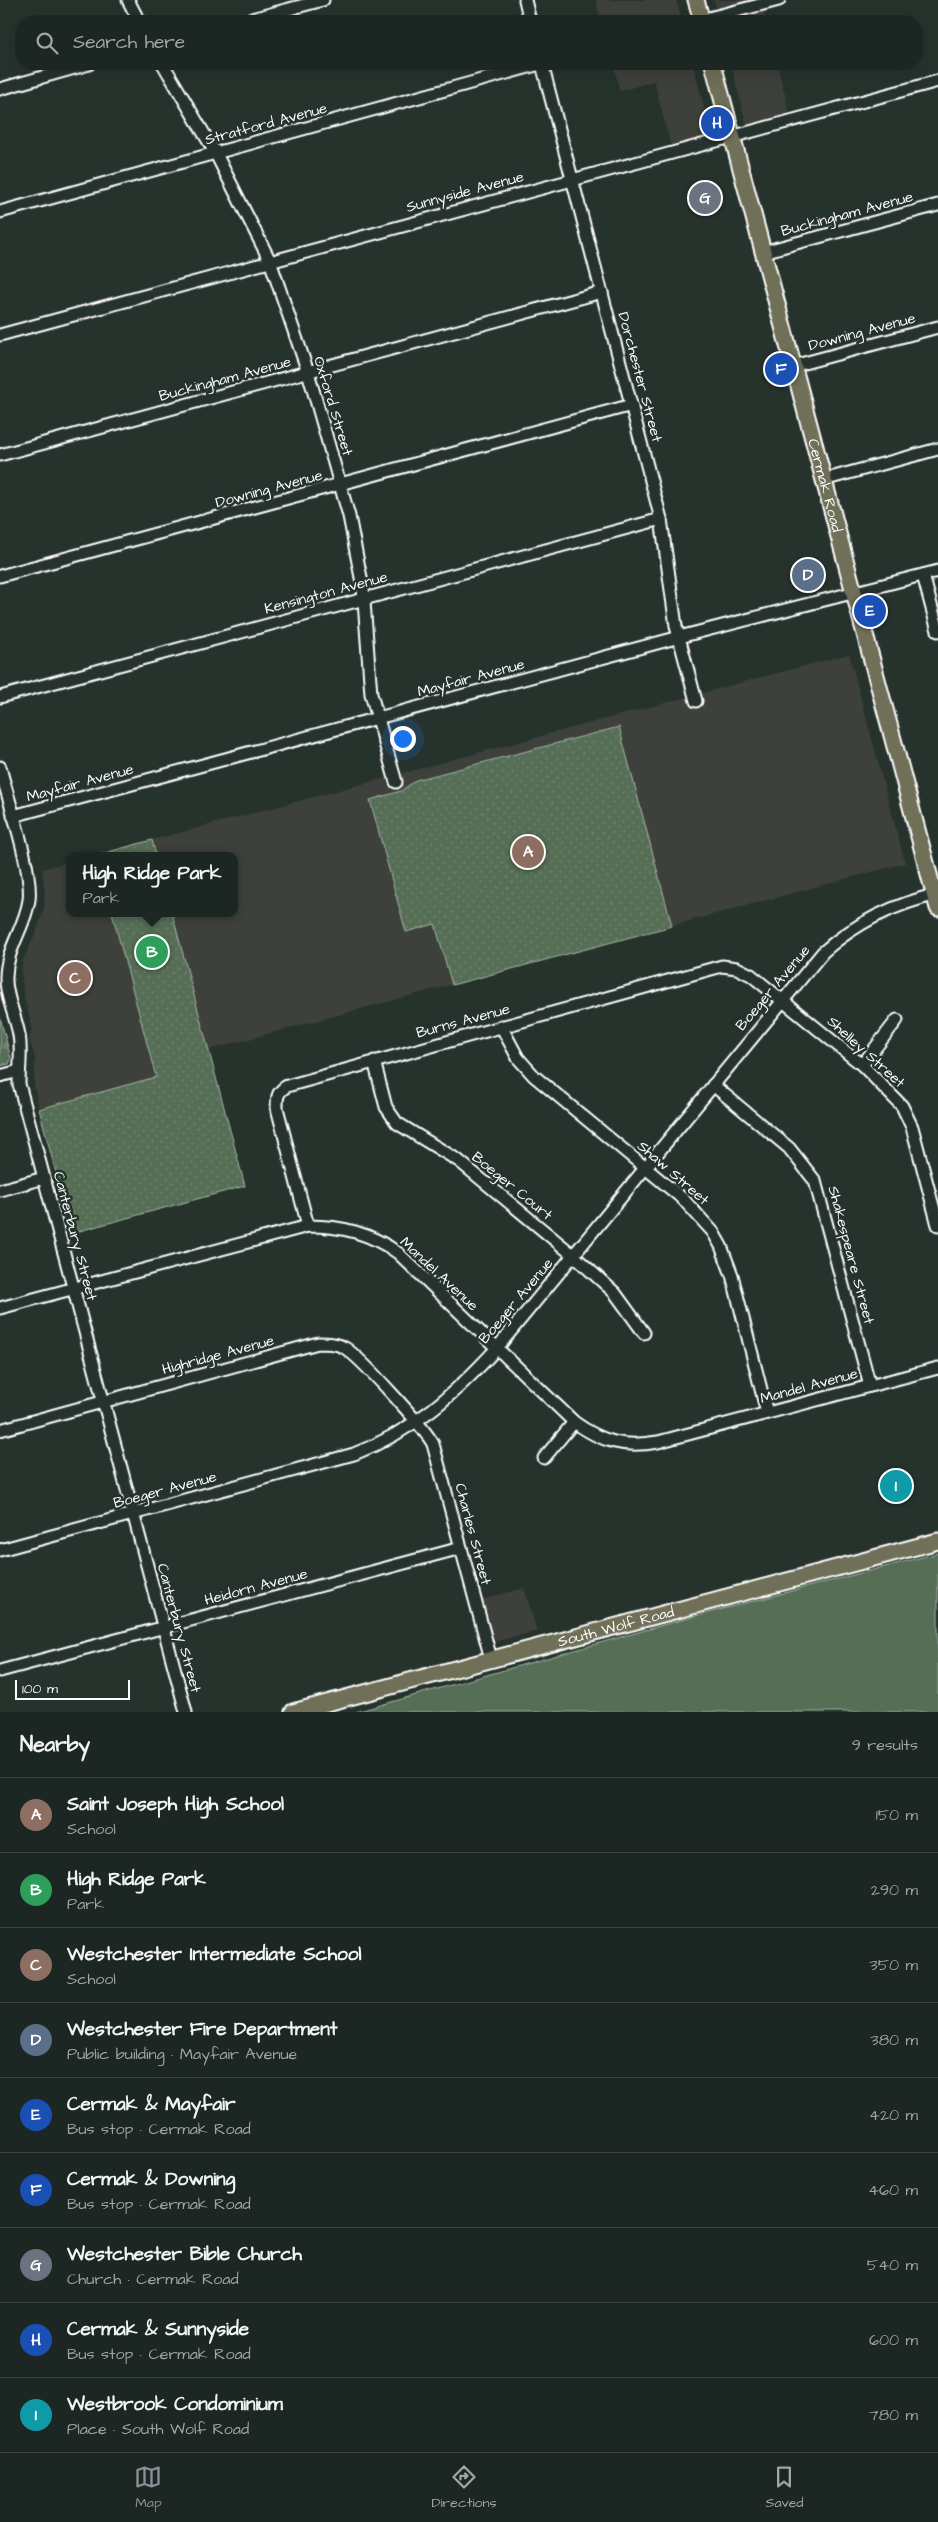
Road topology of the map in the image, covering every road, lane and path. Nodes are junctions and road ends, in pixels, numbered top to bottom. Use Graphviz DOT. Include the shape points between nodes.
graph roads {
  1 [pos="128,0"];
  2 [pos="323,0"];
  3 [pos="525,0"];
  4 [pos="696,0"];
  5 [pos="779,0"];
  6 [pos="136,15"];
  7 [pos="267,15"];
  8 [pos="529,15"];
  9 [pos="700,15"];
  10 [pos="724,15"];
  11 [pos="68,70"];
  12 [pos="167,70"];
  13 [pos="519,70"];
  14 [pos="543,70"];
  15 [pos="715,70"];
  16 [pos="938,81"];
  17 [pos="0,89"];
  18 [pos="732,136"];
  19 [pos="216,154"];
  20 [pos="572,178"];
  21 [pos="938,204"];
  22 [pos="0,212"];
  23 [pos="763,252"];
  24 [pos="270,261"];
  25 [pos="602,292"];
  26 [pos="938,326"];
  27 [pos="0,335"];
  28 [pos="793,366"];
  29 [pos="308,372"];
  30 [pos="632,405"];
  31 [pos="938,449"];
  32 [pos="0,456"];
  33 [pos="824,480"];
  34 [pos="340,485"];
  35 [pos="661,519"];
  36 [pos="938,571"];
  37 [pos="923,575"];
  38 [pos="0,576"];
  39 [pos="852,593"];
  40 [pos="364,598"];
  41 [pos="938,631"];
  42 [pos="679,637"];
  43 [pos="0,697"];
  44 [pos="696,701"];
  45 [pos="380,718"];
  46 [pos="0,767"];
  47 [pos="396,782"];
  48 [pos="13,816"];
  49 [pos="937,899"];
  50 [pos="782,999"];
  51 [pos="896,1020"];
  52 [pos="501,1026"];
  53 [pos="374,1061"];
  54 [pos="862,1065"];
  55 [pos="19,1070"];
  56 [pos="0,1076"];
  57 [pos="713,1085"];
  58 [pos="645,1167"];
  59 [pos="44,1178"];
  60 [pos="0,1190"];
  61 [pos="938,1225"];
  62 [pos="308,1226"];
  63 [pos="573,1255"];
  64 [pos="73,1288"];
  65 [pos="0,1308"];
  66 [pos="644,1333"];
  67 [pos="497,1348"];
  68 [pos="938,1368"];
  69 [pos="870,1386"];
  70 [pos="104,1402"];
  71 [pos="767,1413"];
  72 [pos="416,1422"];
  73 [pos="574,1422"];
  74 [pos="0,1430"];
  75 [pos="544,1458"];
  76 [pos="132,1514"];
  77 [pos="938,1541"];
  78 [pos="461,1548"];
  79 [pos="0,1550"];
  80 [pos="163,1627"];
  81 [pos="491,1659"];
  82 [pos="0,1671"];
  83 [pos="186,1712"];
  84 [pos="293,1712"];
  1 -- 6 [label="street"];
  2 -- 7 [label="street"];
  3 -- 8 [label="street"];
  4 -- 9 [label="main road"];
  5 -- 10 [label="street"];
  11 -- 17 [label="street"];
  12 -- 19 [label="street, Oxford Street"];
  13 -- 19 [label="street, Stratford Avenue"];
  14 -- 20 [label="street, Dorchester Street"];
  15 -- 18 [label="main road, Cermak Road"];
  16 -- 18 [label="street, Sunnyside Avenue"];
  18 -- 20 [label="street, Sunnyside Avenue"];
  18 -- 23 [label="main road, Cermak Road"];
  19 -- 22 [label="street, Stratford Avenue"];
  19 -- 24 [label="street, Oxford Street"];
  20 -- 24 [label="street, Sunnyside Avenue"];
  20 -- 25 [label="street, Dorchester Street"];
  21 -- 23 [label="street, Buckingham Avenue"];
  23 -- 28 [label="main road, Cermak Road"];
  24 -- 27 [label="street, Sunnyside Avenue"];
  24 -- 29 [label="street, Oxford Street"];
  25 -- 29 [label="street, Buckingham Avenue"];
  25 -- 30 [label="street, Dorchester Street"];
  26 -- 28 [label="street, Downing Avenue"];
  28 -- 33 [label="main road, Cermak Road"];
  29 -- 32 [label="street, Buckingham Avenue"];
  29 -- 34 [label="street, Oxford Street"];
  30 -- 34 [label="street, Downing Avenue"];
  30 -- 35 [label="street, Dorchester Street"];
  31 -- 33 [label="street"];
  33 -- 39 [label="main road, Cermak Road"];
  34 -- 38 [label="street, Downing Avenue"];
  34 -- 40 [label="street, Oxford Street"];
  35 -- 40 [label="street, Kensington Avenue"];
  35 -- 42 [label="street, Dorchester Street"];
  36 -- 37 [label="street, Mayfair Avenue"];
  37 -- 39 [label="street, Mayfair Avenue"];
  37 -- 41 [label="street"];
  39 -- 42 [label="street, Mayfair Avenue"];
  39 -- 49 [label="main road, Cermak Road"];
  40 -- 43 [label="street, Kensington Avenue"];
  40 -- 45 [label="street, Oxford Street" via="372,694"];
  42 -- 44 [label="street, Dorchester Street"];
  42 -- 45 [label="street, Mayfair Avenue"];
  45 -- 47 [label="street, Oxford Street"];
  45 -- 48 [label="street, Mayfair Avenue"];
  46 -- 48 [label="street, Canterbury Street"];
  48 -- 55 [label="street, Canterbury Street" via="30,889 28,910 12,946 6,975 20,1045"];
  49 -- 50 [label="street, Boeger Avenue" via="878,913 849,931 823,952"];
  50 -- 52 [label="street, Burns Avenue" via="751,975 737,968 722,966"];
  50 -- 54 [label="street, Shelley Street"];
  50 -- 57 [label="street, Boeger Avenue"];
  51 -- 54 [label="street"];
  52 -- 53 [label="street, Burns Avenue"];
  52 -- 58 [label="street, Shaw Street" via="518,1058 534,1076"];
  53 -- 62 [label="street, Burns Avenue" via="287,1086 276,1097"];
  53 -- 63 [label="street, Boeger Court" via="386,1107 397,1123 459,1161"];
  54 -- 61 [label="street, Shelley Street" via="888,1090 908,1118"];
  55 -- 56 [label="street"];
  55 -- 59 [label="street, Canterbury Street" via="19,1084"];
  57 -- 58 [label="street, Boeger Avenue"];
  57 -- 69 [label="street, Shakespeare Street" via="793,1152 814,1181"];
  58 -- 63 [label="street, Boeger Avenue"];
  58 -- 71 [label="street, Shaw Street" via="695,1209 721,1246 732,1275"];
  59 -- 60 [label="street"];
  59 -- 64 [label="street, Canterbury Street"];
  62 -- 64 [label="street, Mandel Avenue"];
  62 -- 67 [label="street, Mandel Avenue" via="348,1229 385,1244"];
  63 -- 66 [label="street, Boeger Court" via="615,1294"];
  63 -- 67 [label="street, Boeger Avenue"];
  64 -- 65 [label="street, Mandel Avenue"];
  64 -- 70 [label="street, Canterbury Street"];
  67 -- 72 [label="street, Boeger Avenue" via="462,1385"];
  67 -- 73 [label="street, Mandel Avenue"];
  68 -- 69 [label="street, Mandel Avenue"];
  69 -- 71 [label="street, Mandel Avenue"];
  70 -- 72 [label="street, Highridge Avenue" via="330,1343 346,1348"];
  70 -- 74 [label="street, Highridge Avenue"];
  70 -- 76 [label="street, Canterbury Street"];
  71 -- 73 [label="street, Mandel Avenue" via="645,1444 602,1439"];
  72 -- 76 [label="street, Boeger Avenue" via="391,1438 354,1454"];
  72 -- 78 [label="street, Charles Street" via="433,1444"];
  73 -- 75 [label="street"];
  76 -- 79 [label="street, Boeger Avenue"];
  76 -- 80 [label="street, Canterbury Street"];
  77 -- 81 [label="main road, South Wolf Road"];
  78 -- 80 [label="street, Heidorn Avenue"];
  78 -- 81 [label="street, Charles Street"];
  80 -- 82 [label="street, Heidorn Avenue"];
  80 -- 83 [label="street, Canterbury Street"];
  81 -- 84 [label="main road, South Wolf Road"];
}
